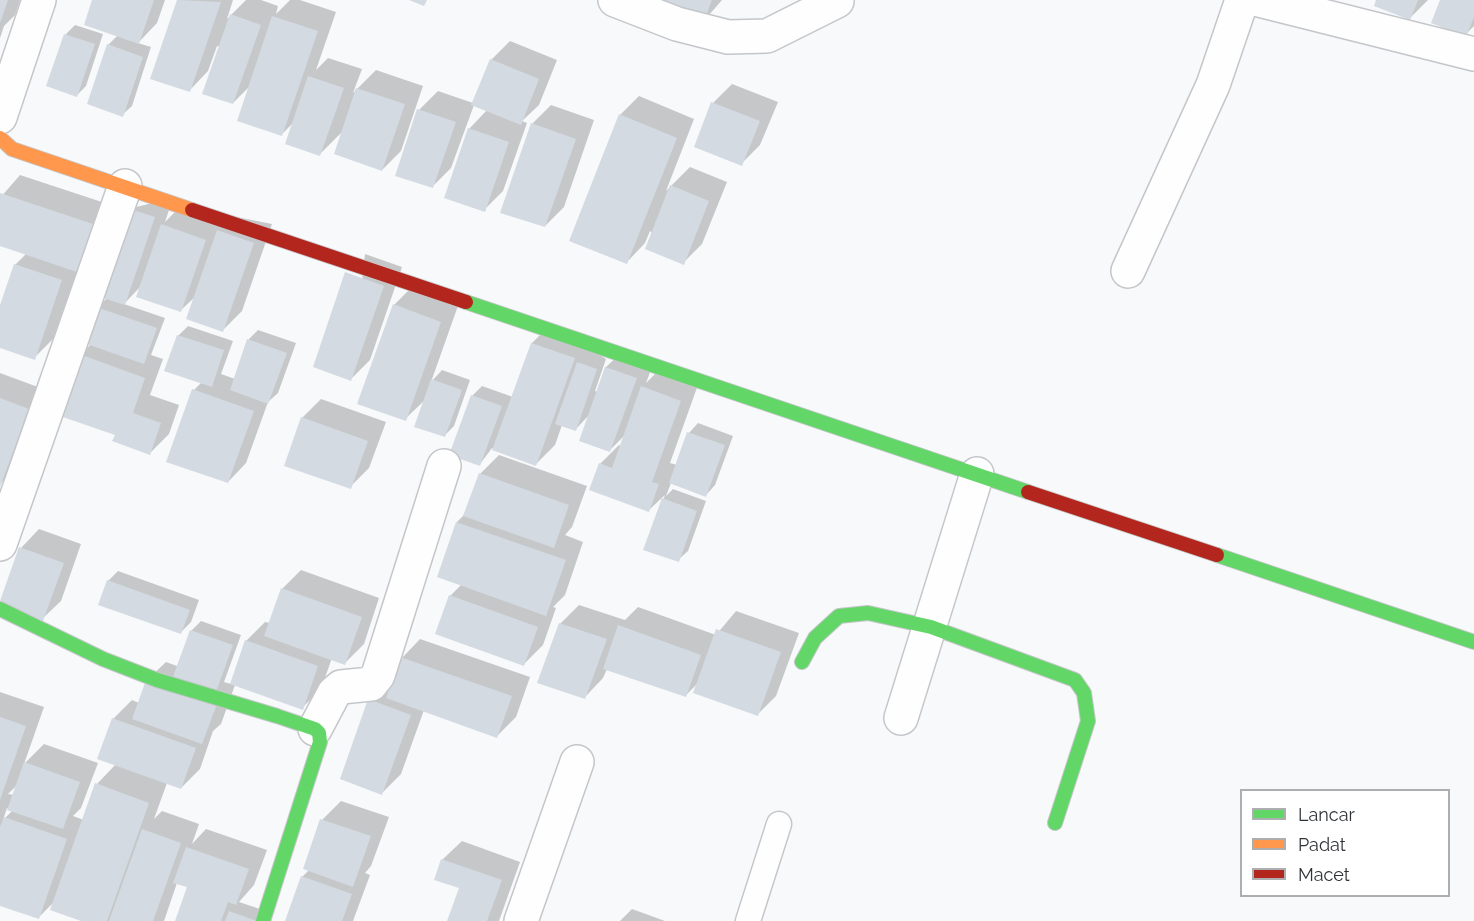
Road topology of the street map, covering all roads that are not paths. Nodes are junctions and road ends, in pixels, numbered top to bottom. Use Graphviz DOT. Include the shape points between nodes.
graph roads {
  1 [pos="39,0"];
  2 [pos="615,0"];
  3 [pos="1242,0"];
  4 [pos="1259,0"];
  5 [pos="837,1"];
  6 [pos="1474,54"];
  7 [pos="0,117"];
  8 [pos="4,147"];
  9 [pos="125,186"];
  10 [pos="1128,271"];
  11 [pos="444,466"];
  12 [pos="977,474"];
  13 [pos="0,544"];
  14 [pos="0,609"];
  15 [pos="931,627"];
  16 [pos="1474,642"];
  17 [pos="802,662"];
  18 [pos="901,718"];
  19 [pos="315,729"];
  20 [pos="577,762"];
  21 [pos="1055,823"];
  22 [pos="779,824"];
  23 [pos="263,921"];
  24 [pos="521,921"];
  25 [pos="748,921"];
  1 -- 7 [label="street"];
  2 -- 5 [label="street" via="676,24 728,37 766,36"];
  3 -- 10 [label="street" via="1214,85"];
  4 -- 6 [label="street"];
  8 -- 9 [label="street"];
  9 -- 12 [label="street"];
  9 -- 13 [label="street"];
  11 -- 19 [label="street" via="378,675 371,684 341,687 334,693"];
  12 -- 15 [label="street"];
  12 -- 16 [label="street"];
  14 -- 19 [label="street" via="103,659 158,680"];
  15 -- 17 [label="street" via="868,613 839,616 815,638"];
  15 -- 18 [label="street"];
  15 -- 21 [label="street" via="1075,680 1084,693 1088,721"];
  19 -- 23 [label="street" via="320,742"];
  20 -- 24 [label="street"];
  22 -- 25 [label="lane"];
}
